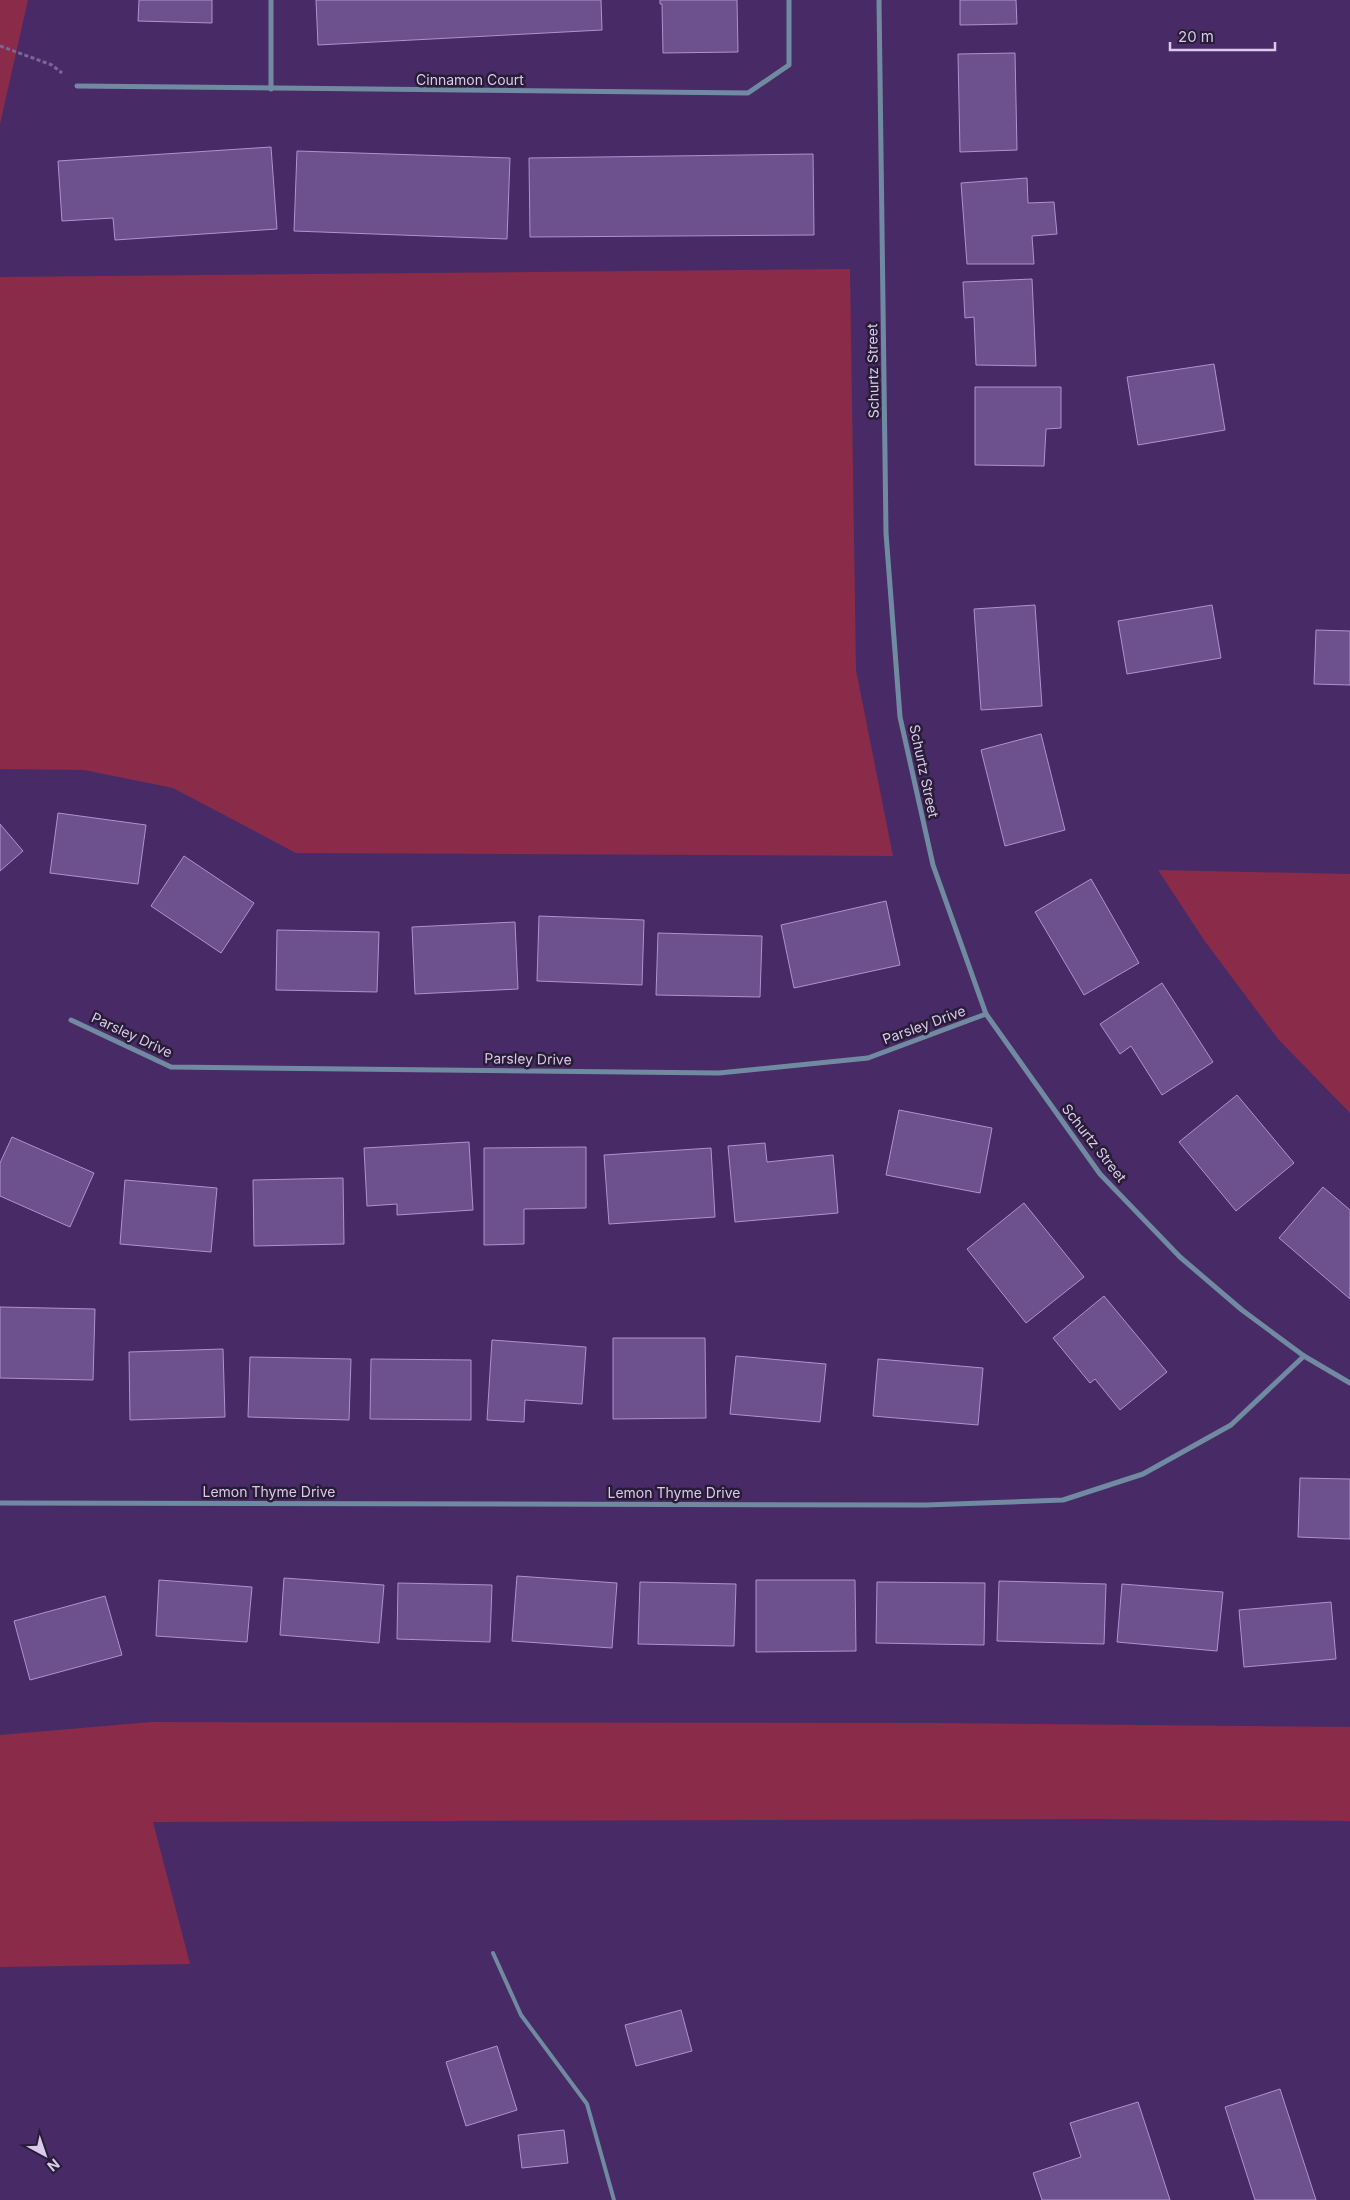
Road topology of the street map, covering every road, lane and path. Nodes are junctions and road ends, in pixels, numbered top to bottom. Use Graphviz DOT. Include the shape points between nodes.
graph roads {
  1 [pos="271,0"];
  2 [pos="789,0"];
  3 [pos="879,0"];
  4 [pos="0,46"];
  5 [pos="77,86"];
  6 [pos="271,89"];
  7 [pos="986,1014"];
  8 [pos="71,1020"];
  9 [pos="1304,1356"];
  10 [pos="1350,1383"];
  11 [pos="0,1503"];
  12 [pos="493,1953"];
  13 [pos="614,2200"];
  1 -- 6 [label="street"];
  2 -- 6 [label="street, Cinnamon Court" via="789,65 748,93"];
  3 -- 7 [label="street, Schurtz Street" via="886,533 900,717 933,865"];
  4 -- 5 [label="path" via="52,65"];
  5 -- 6 [label="street, Cinnamon Court"];
  7 -- 8 [label="street, Parsley Drive" via="868,1058 719,1073 171,1066"];
  7 -- 9 [label="street, Schurtz Street" via="1100,1174 1180,1257 1242,1310"];
  9 -- 10 [label="street, Schurtz Street"];
  9 -- 11 [label="street, Lemon Thyme Drive" via="1232,1425 1143,1474 1063,1500 926,1505"];
  12 -- 13 [label="lane" via="522,2015 587,2104"];
}
